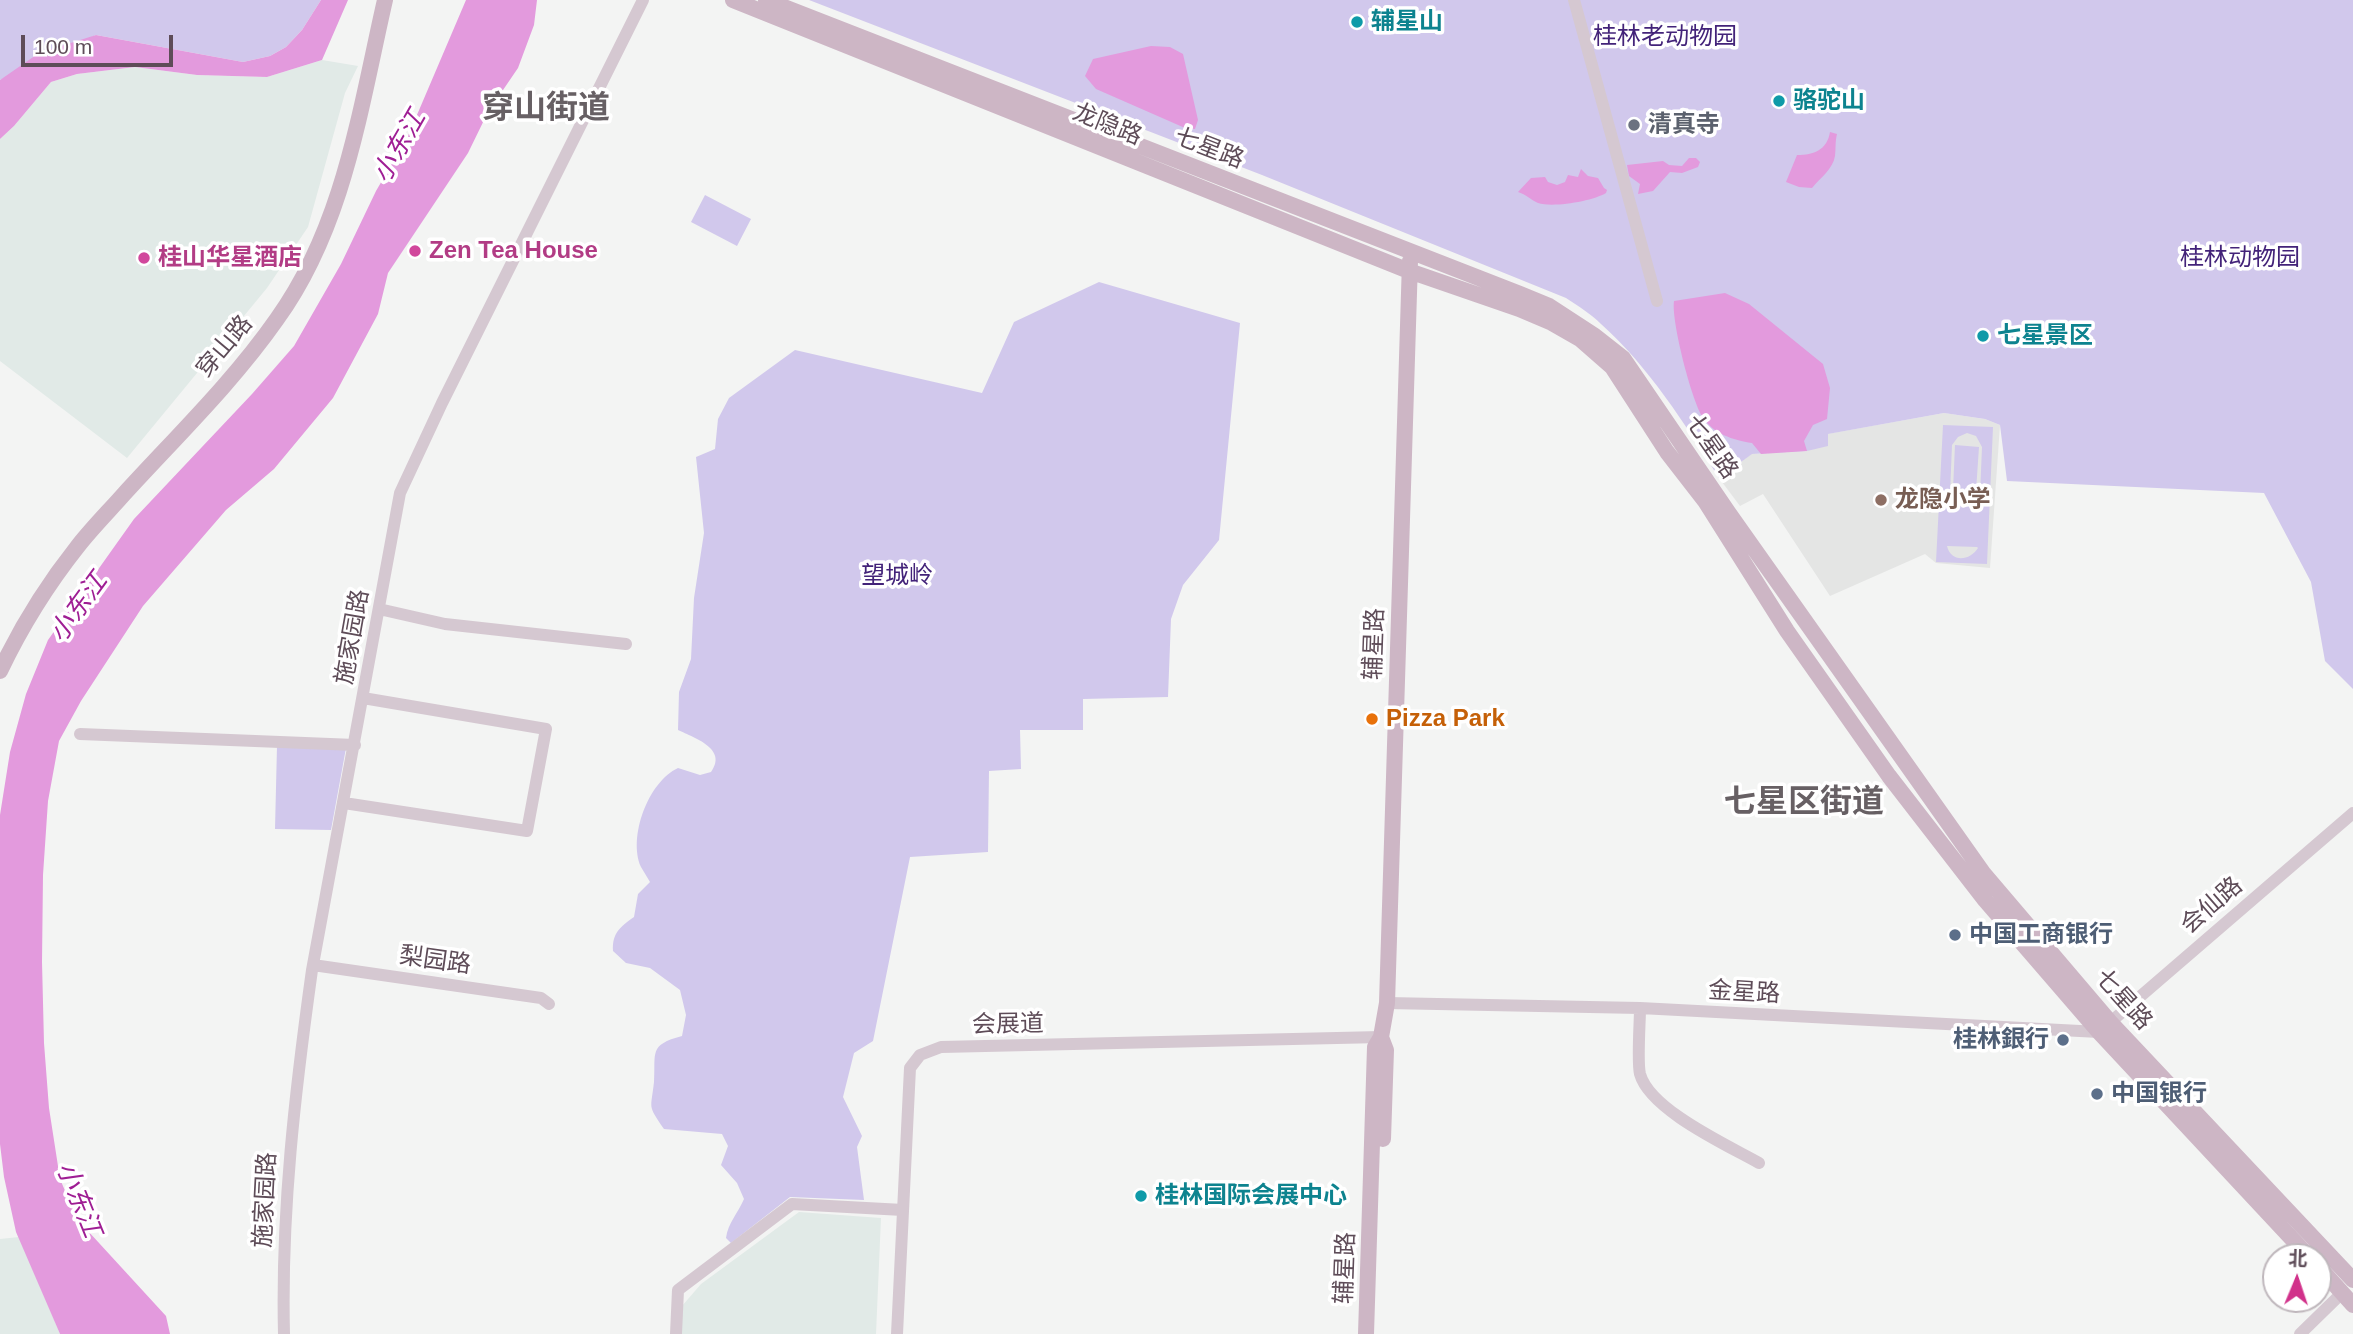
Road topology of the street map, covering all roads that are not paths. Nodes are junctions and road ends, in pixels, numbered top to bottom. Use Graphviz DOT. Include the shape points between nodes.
graph roads {
  1 [pos="385,0"];
  2 [pos="643,0"];
  3 [pos="733,0"];
  4 [pos="766,0"];
  5 [pos="1574,0"];
  6 [pos="1410,252"];
  7 [pos="1409,271"];
  8 [pos="1657,301"];
  9 [pos="1580,339"];
  10 [pos="379,609"];
  11 [pos="626,644"];
  12 [pos="0,671"];
  13 [pos="363,698"];
  14 [pos="80,734"];
  15 [pos="355,745"];
  16 [pos="344,803"];
  17 [pos="2353,813"];
  18 [pos="313,965"];
  19 [pos="1387,1003"];
  20 [pos="549,1004"];
  21 [pos="1640,1008"];
  22 [pos="2105,1027"];
  23 [pos="1381,1037"];
  24 [pos="1759,1163"];
  25 [pos="903,1210"];
  26 [pos="2297,1243"];
  27 [pos="2332,1278"];
  28 [pos="2349,1292"];
  29 [pos="284,1334"];
  30 [pos="676,1334"];
  31 [pos="897,1334"];
  32 [pos="1366,1334"];
  33 [pos="1377,1334"];
  34 [pos="2300,1334"];
  1 -- 12 [label="main road, 穿山路" via="337,197 312,262 240,368 79,544 42,595"];
  2 -- 10 [label="street, 施家园路" via="400,493"];
  3 -- 7 [label="main road, 龙隐路"];
  4 -- 6 [label="main road, 七星路"];
  5 -- 8 [label="street"];
  6 -- 7 [label="main road, 辅星路"];
  6 -- 22 [label="main road, 七星路" via="1549,306 1623,358 1984,874"];
  7 -- 9 [label="main road, 龙隐路" via="1520,309"];
  7 -- 19 [label="main road, 辅星路"];
  9 -- 22 [label="main road, 七星路" via="1612,367 1889,776 2039,966"];
  10 -- 11 [label="street" via="445,624"];
  10 -- 13 [label="street, 施家园路"];
  13 -- 15 [label="street, 施家园路"];
  13 -- 16 [label="street" via="546,729 527,831"];
  14 -- 15 [label="street"];
  15 -- 16 [label="street, 施家园路"];
  16 -- 18 [label="street, 施家园路"];
  17 -- 22 [label="street, 会仙路"];
  18 -- 20 [label="street, 梨园路" via="541,998"];
  18 -- 29 [label="street, 施家园路" via="289,1160"];
  19 -- 21 [label="street, 金星路"];
  19 -- 23 [label="main road, 辅星路"];
  21 -- 22 [label="street, 金星路"];
  21 -- 24 [label="street" via="1640,1074 1659,1104"];
  22 -- 26 [label="main road, 七星路"];
  22 -- 28 [label="main road, 七星路"];
  23 -- 25 [label="street, 会展道" via="941,1047 920,1055 910,1068"];
  23 -- 32 [label="main road, 辅星路" via="1375,1047"];
  23 -- 33 [label="main road, 辅星路" via="1386,1050"];
  25 -- 30 [label="street" via="792,1205 678,1290"];
  25 -- 31 [label="street, 会展道"];
  27 -- 28 [label="main road"];
  28 -- 34 [label="street"];
}
